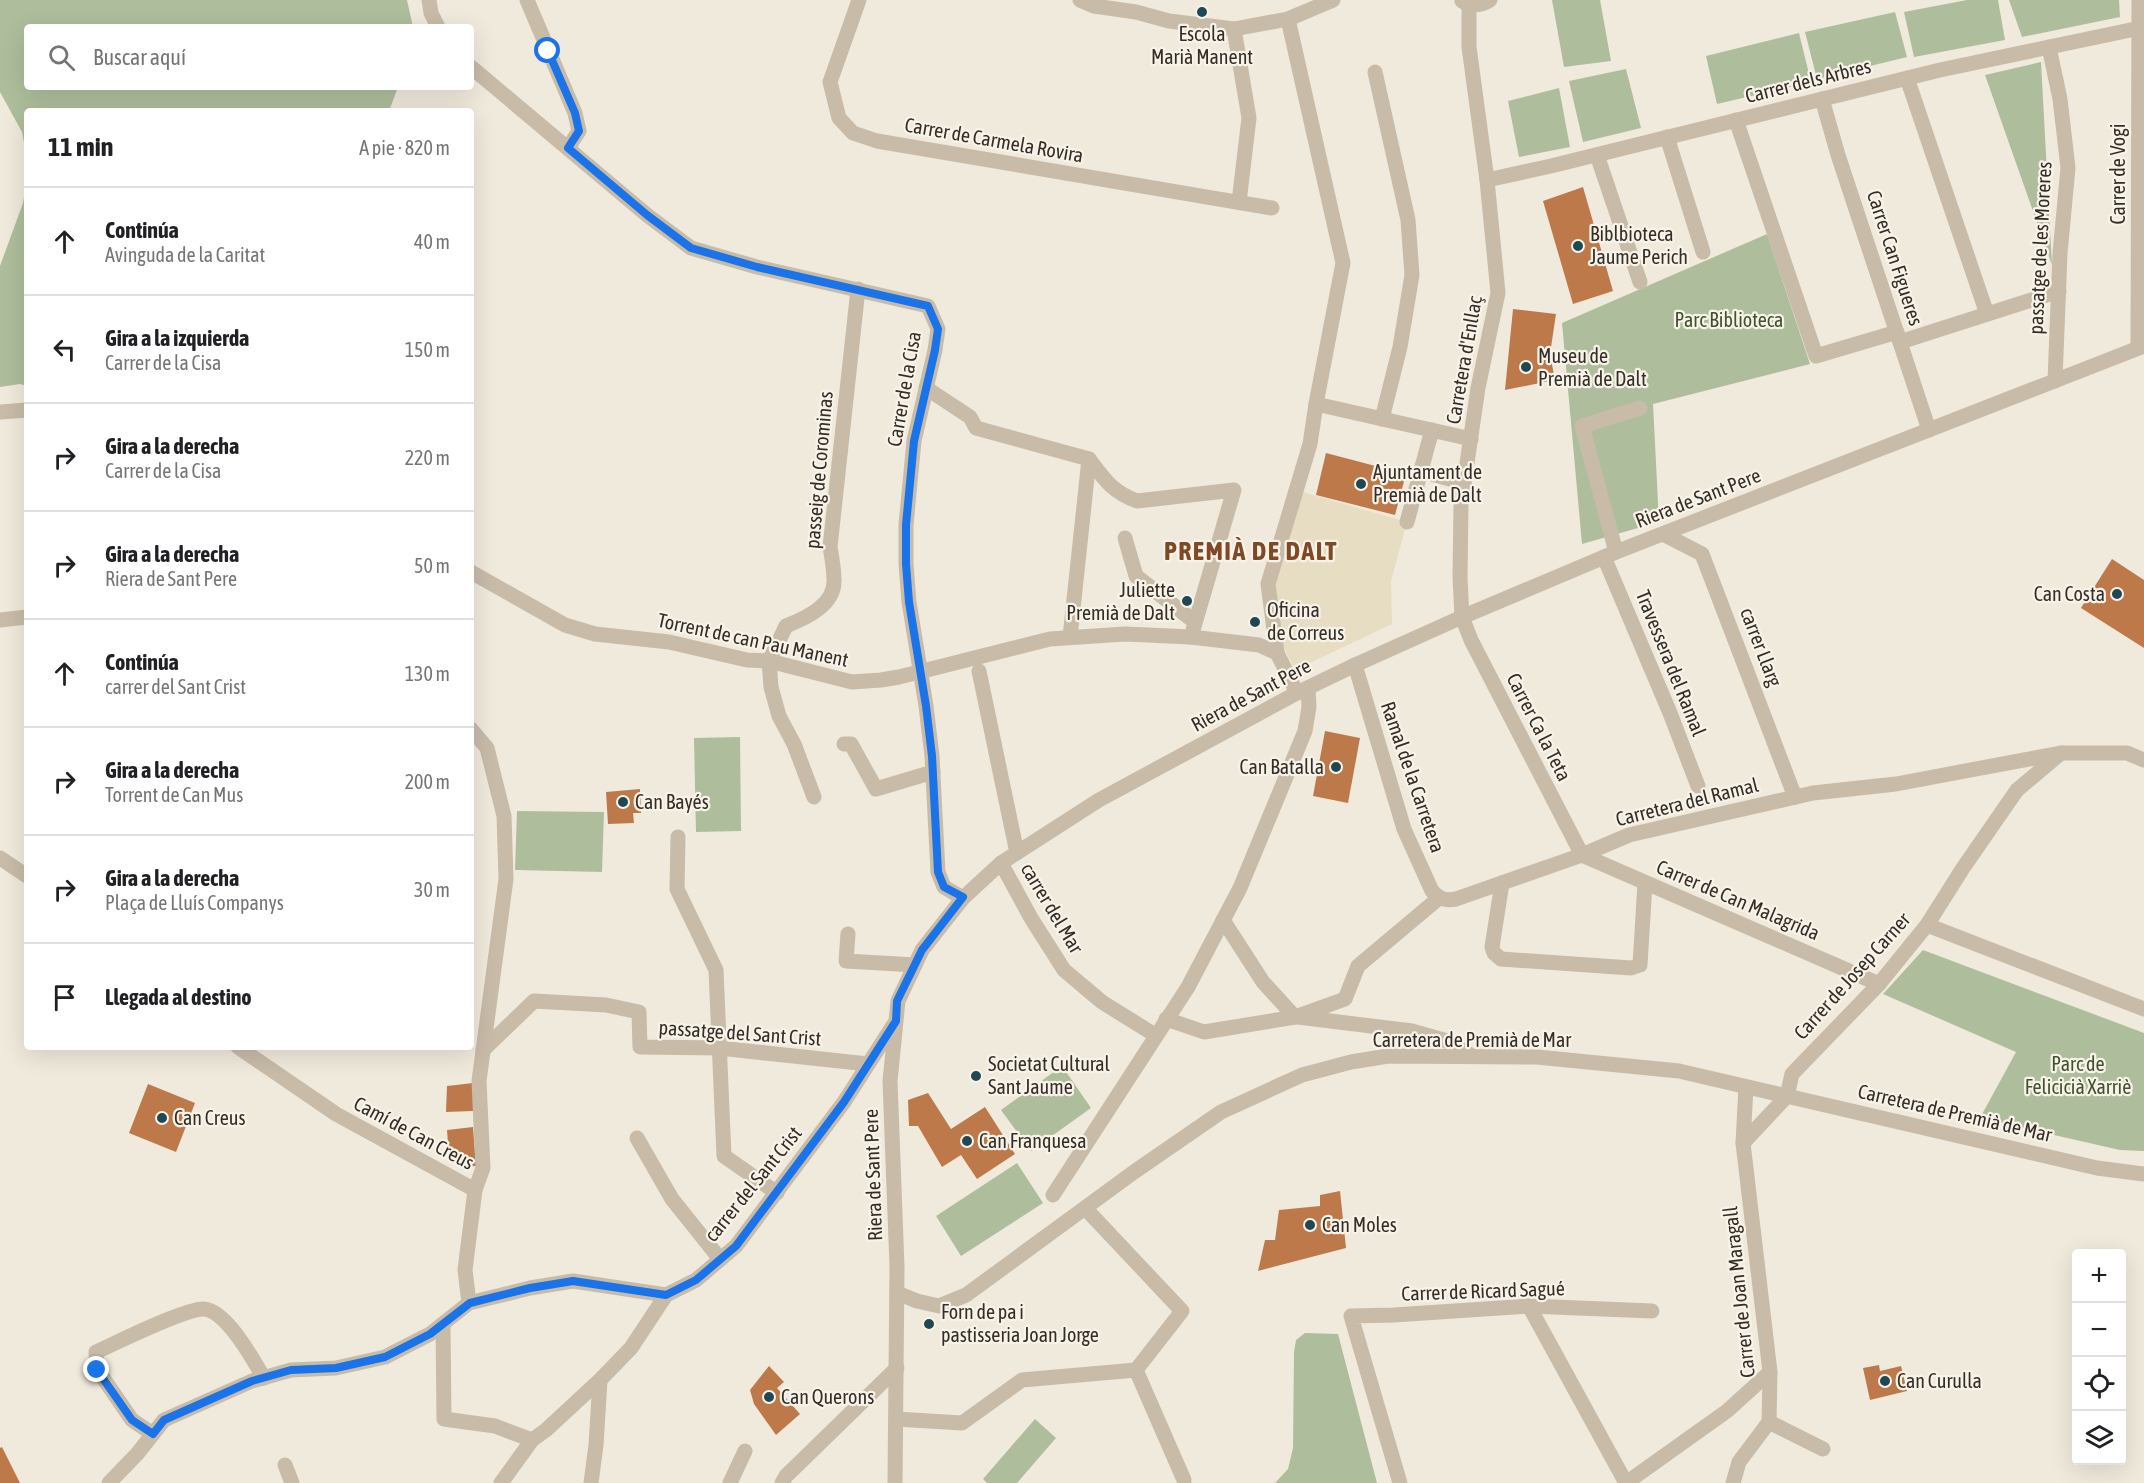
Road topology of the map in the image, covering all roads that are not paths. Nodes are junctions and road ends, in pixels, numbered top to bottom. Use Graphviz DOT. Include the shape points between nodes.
graph roads {
  1 [pos="429,0"];
  2 [pos="527,0"];
  3 [pos="859,0"];
  4 [pos="1080,0"];
  5 [pos="1333,0"];
  6 [pos="1490,0"];
  7 [pos="2139,0"];
  8 [pos="1465,2"];
  9 [pos="1288,19"];
  10 [pos="436,24"];
  11 [pos="2140,28"];
  12 [pos="1234,29"];
  13 [pos="2049,48"];
  14 [pos="474,70"];
  15 [pos="1375,72"];
  16 [pos="1907,78"];
  17 [pos="1822,99"];
  18 [pos="1736,120"];
  19 [pos="1667,137"];
  20 [pos="568,148"];
  21 [pos="1597,155"];
  22 [pos="1487,180"];
  23 [pos="1239,202"];
  24 [pos="1272,208"];
  25 [pos="1702,252"];
  26 [pos="1640,282"];
  27 [pos="858,289"];
  28 [pos="2059,291"];
  29 [pos="1987,314"];
  30 [pos="1899,337"];
  31 [pos="2141,347"];
  32 [pos="2055,381"];
  33 [pos="926,388"];
  34 [pos="1316,404"];
  35 [pos="1640,408"];
  36 [pos="24,410"];
  37 [pos="0,412"];
  38 [pos="1382,419"];
  39 [pos="1432,430"];
  40 [pos="1929,430"];
  41 [pos="1471,439"];
  42 [pos="1089,459"];
  43 [pos="1421,471"];
  44 [pos="1464,483"];
  45 [pos="1407,522"];
  46 [pos="1663,534"];
  47 [pos="1125,538"];
  48 [pos="1610,555"];
  49 [pos="474,574"];
  50 [pos="24,617"];
  51 [pos="1462,617"];
  52 [pos="0,620"];
  53 [pos="1195,622"];
  54 [pos="1070,637"];
  55 [pos="1191,637"];
  56 [pos="1277,653"];
  57 [pos="769,661"];
  58 [pos="1355,665"];
  59 [pos="920,672"];
  60 [pos="979,672"];
  61 [pos="1303,691"];
  62 [pos="474,732"];
  63 [pos="844,744"];
  64 [pos="2061,753"];
  65 [pos="2144,760"];
  66 [pos="933,772"];
  67 [pos="1698,786"];
  68 [pos="814,797"];
  69 [pos="1795,797"];
  70 [pos="678,837"];
  71 [pos="1017,853"];
  72 [pos="1582,855"];
  73 [pos="0,858"];
  74 [pos="1001,864"];
  75 [pos="24,874"];
  76 [pos="1502,883"];
  77 [pos="1645,883"];
  78 [pos="963,897"];
  79 [pos="1439,898"];
  80 [pos="1223,920"];
  81 [pos="1927,925"];
  82 [pos="848,934"];
  83 [pos="915,965"];
  84 [pos="1879,984"];
  85 [pos="2144,1009"];
  86 [pos="1295,1017"];
  87 [pos="1166,1020"];
  88 [pos="896,1021"];
  89 [pos="1155,1035"];
  90 [pos="719,1048"];
  91 [pos="242,1050"];
  92 [pos="483,1050"];
  93 [pos="1473,1056"];
  94 [pos="868,1064"];
  95 [pos="1742,1086"];
  96 [pos="1787,1096"];
  97 [pos="637,1138"];
  98 [pos="1743,1143"];
  99 [pos="2144,1174"];
  100 [pos="475,1190"];
  101 [pos="777,1193"];
  102 [pos="1053,1195"];
  103 [pos="1085,1208"];
  104 [pos="720,1259"];
  105 [pos="897,1293"];
  106 [pos="666,1295"];
  107 [pos="470,1303"];
  108 [pos="1529,1306"];
  109 [pos="1652,1311"];
  110 [pos="443,1324"];
  111 [pos="897,1368"];
  112 [pos="1136,1370"];
  113 [pos="1770,1372"];
  114 [pos="264,1378"];
  115 [pos="600,1380"];
  116 [pos="896,1419"];
  117 [pos="1769,1422"];
  118 [pos="153,1434"];
  119 [pos="532,1440"];
  120 [pos="1823,1449"];
  121 [pos="745,1451"];
  122 [pos="285,1465"];
  123 [pos="1184,1480"];
  124 [pos="109,1483"];
  125 [pos="292,1483"];
  126 [pos="501,1483"];
  127 [pos="591,1483"];
  128 [pos="730,1483"];
  129 [pos="782,1483"];
  130 [pos="895,1483"];
  131 [pos="1400,1483"];
  132 [pos="1626,1483"];
  133 [pos="1733,1483"];
  1 -- 10 [label="street"];
  2 -- 20 [label="street" via="575,113 579,131"];
  3 -- 23 [label="street, Carrer de Carmela Rovira" via="830,82 839,118 853,133 877,141"];
  4 -- 12 [label="street" via="1169,21"];
  5 -- 9 [label="street"];
  6 -- 8 [label="street" via="1482,4"];
  7 -- 11 [label="street, Carrer de Vogi"];
  8 -- 22 [label="street, Carretera d'Enllaç"];
  9 -- 12 [label="street"];
  9 -- 34 [label="street" via="1343,263"];
  11 -- 13 [label="street, Carrer dels Arbres"];
  11 -- 31 [label="street, Carrer de Vogi"];
  12 -- 23 [label="street" via="1249,117"];
  13 -- 16 [label="street, Carrer dels Arbres"];
  13 -- 28 [label="street, passatge de les Moreres" via="2060,99 2067,168"];
  14 -- 20 [label="street, Carrer de la Cisa"];
  15 -- 38 [label="street" via="1408,220 1412,275"];
  16 -- 17 [label="street, Carrer dels Arbres"];
  16 -- 29 [label="street"];
  17 -- 18 [label="street, Carrer dels Arbres"];
  17 -- 30 [label="street, Carrer Can Figueres"];
  18 -- 19 [label="street, Carrer dels Arbres"];
  18 -- 30 [label="street" via="1816,356"];
  19 -- 21 [label="street, Carrer dels Arbres"];
  19 -- 25 [label="street"];
  20 -- 27 [label="street, Carrer de la Cisa" via="691,248"];
  21 -- 22 [label="street, Carrer dels Arbres"];
  21 -- 26 [label="street"];
  22 -- 41 [label="street, Carretera d'Enllaç" via="1498,293"];
  23 -- 24 [label="street, Carrer de Carmela Rovira"];
  27 -- 33 [label="street, Carrer de la Cisa" via="928,306 938,329"];
  27 -- 57 [label="street, passeig de Corominas" via="830,547 835,583 826,603 806,618 786,626"];
  28 -- 29 [label="street"];
  28 -- 32 [label="street, passatge de les Moreres"];
  29 -- 30 [label="street"];
  30 -- 40 [label="street, Carrer Can Figueres"];
  31 -- 32 [label="street, Riera de Sant Pere"];
  32 -- 40 [label="street, Riera de Sant Pere"];
  33 -- 42 [label="street" via="970,417 976,428"];
  33 -- 59 [label="street, Carrer de la Cisa" via="914,441 906,525 909,602"];
  34 -- 38 [label="street"];
  34 -- 56 [label="street" via="1310,444 1268,584"];
  35 -- 48 [label="street, Travessera del Ramal" via="1582,426"];
  36 -- 37 [label="street"];
  38 -- 39 [label="street"];
  39 -- 41 [label="street"];
  39 -- 43 [label="street"];
  40 -- 46 [label="street, Riera de Sant Pere"];
  41 -- 44 [label="street, Carretera d'Enllaç"];
  42 -- 53 [label="street" via="1107,484 1137,501 1234,490"];
  42 -- 54 [label="street"];
  43 -- 44 [label="street"];
  43 -- 45 [label="street"];
  44 -- 51 [label="street, Carretera d'Enllaç"];
  46 -- 48 [label="street, Riera de Sant Pere"];
  46 -- 69 [label="street, carrer Llarg" via="1702,554"];
  47 -- 53 [label="street" via="1136,576"];
  48 -- 51 [label="street, Riera de Sant Pere"];
  48 -- 67 [label="street, Travessera del Ramal"];
  49 -- 57 [label="street, Torrent de can Pau Manent" via="565,625 585,631"];
  50 -- 52 [label="street"];
  51 -- 58 [label="street, Riera de Sant Pere"];
  51 -- 72 [label="street, Carrer Ca la Teta"];
  53 -- 55 [label="street"];
  54 -- 55 [label="street, Torrent de can Pau Manent" via="1125,633"];
  54 -- 59 [label="street, Torrent de can Pau Manent"];
  55 -- 56 [label="street, Torrent de can Pau Manent" via="1259,645"];
  56 -- 61 [label="street"];
  57 -- 59 [label="street, Torrent de can Pau Manent" via="852,682"];
  57 -- 68 [label="street" via="779,716"];
  58 -- 61 [label="street, Riera de Sant Pere"];
  58 -- 79 [label="street, Ramal de la Carretera" via="1404,829 1432,891"];
  59 -- 66 [label="street, Carrer de la Cisa"];
  60 -- 71 [label="street"];
  61 -- 71 [label="street, Riera de Sant Pere" via="1099,800"];
  61 -- 80 [label="street" via="1309,707 1305,731"];
  62 -- 92 [label="street" via="488,748 505,826 506,879"];
  63 -- 66 [label="street" via="852,744 876,789"];
  64 -- 65 [label="street, Carretera del Ramal" via="2127,753"];
  64 -- 69 [label="street, Carretera del Ramal" via="1896,784"];
  64 -- 81 [label="street, Carrer de Josep Carner" via="2017,790"];
  66 -- 78 [label="street, Carrer de la Cisa" via="938,872 944,887"];
  69 -- 72 [label="street, Carretera del Ramal" via="1629,835"];
  70 -- 90 [label="street" via="677,889 716,970"];
  71 -- 74 [label="street, Riera de Sant Pere"];
  72 -- 76 [label="street, Carretera del Ramal"];
  72 -- 77 [label="street, Carrer de Can Malagrida"];
  73 -- 75 [label="street"];
  74 -- 78 [label="street, Riera de Sant Pere"];
  74 -- 89 [label="street, carrer del Mar" via="1064,970 1102,1002"];
  76 -- 77 [label="street" via="1491,947 1501,958 1631,968 1640,964"];
  76 -- 79 [label="street, Carretera del Ramal" via="1456,899"];
  77 -- 84 [label="street, Carrer de Can Malagrida"];
  78 -- 83 [label="street, Riera de Sant Pere"];
  79 -- 86 [label="street" via="1358,966 1345,999"];
  80 -- 86 [label="street" via="1263,982"];
  80 -- 87 [label="street"];
  81 -- 84 [label="street, Carrer de Josep Carner"];
  81 -- 85 [label="street"];
  82 -- 83 [label="street" via="846,961"];
  83 -- 88 [label="street, Riera de Sant Pere" via="897,1001"];
  84 -- 96 [label="street, Carrer de Josep Carner" via="1792,1074"];
  86 -- 87 [label="street" via="1204,1032"];
  86 -- 93 [label="street" via="1412,1031 1447,1041"];
  87 -- 89 [label="street"];
  88 -- 94 [label="street, carrer del Sant Crist"];
  88 -- 105 [label="street, Riera de Sant Pere" via="891,1081"];
  89 -- 102 [label="street"];
  90 -- 92 [label="street, passatge del Sant Crist" via="640,1047 639,1012 606,1005 534,1001"];
  90 -- 94 [label="street, passatge del Sant Crist"];
  90 -- 101 [label="street" via="724,1156"];
  91 -- 100 [label="street, Camí de Can Creus" via="336,1114"];
  92 -- 100 [label="street" via="478,1081 483,1168"];
  93 -- 95 [label="street, Carretera de Premià de Mar" via="1537,1057 1679,1071"];
  93 -- 103 [label="street, Carretera de Premià de Mar" via="1388,1056 1302,1075 1221,1112"];
  94 -- 101 [label="street, carrer del Sant Crist"];
  95 -- 96 [label="street, Carretera de Premià de Mar"];
  95 -- 98 [label="street, Carrer de Joan Maragall"];
  96 -- 98 [label="street, Carrer de Josep Carner"];
  96 -- 99 [label="street, Carretera de Premià de Mar" via="2097,1168"];
  97 -- 104 [label="street" via="672,1199"];
  98 -- 113 [label="street, Carrer de Joan Maragall"];
  100 -- 107 [label="street, Camí de Can Creus" via="465,1270"];
  101 -- 104 [label="street, carrer del Sant Crist" via="736,1246"];
  103 -- 105 [label="street, Carretera de Premià de Mar" via="966,1295 939,1306"];
  103 -- 112 [label="street" via="1182,1311"];
  104 -- 106 [label="street, carrer del Sant Crist" via="696,1280"];
  105 -- 111 [label="street, Riera de Sant Pere"];
  106 -- 107 [label="street" via="573,1281"];
  106 -- 115 [label="street, carrer del Sant Crist" via="631,1348"];
  107 -- 110 [label="street"];
  108 -- 109 [label="street, Carrer de Ricard Sagué"];
  108 -- 131 [label="street, Carrer de Ricard Sagué" via="1351,1316"];
  108 -- 132 [label="street"];
  110 -- 114 [label="street" via="385,1357 336,1368 291,1370"];
  110 -- 119 [label="street" via="444,1419 495,1426"];
  111 -- 116 [label="street, Riera de Sant Pere"];
  111 -- 129 [label="street"];
  112 -- 116 [label="street" via="1022,1380 962,1423"];
  112 -- 123 [label="street"];
  113 -- 117 [label="street, Carrer de Joan Maragall"];
  113 -- 132 [label="street" via="1727,1411"];
  114 -- 118 [label="street" via="164,1420"];
  114 -- 118 [label="street" via="231,1328 205,1309 187,1312 96,1352 97,1370 132,1420"];
  115 -- 119 [label="street, carrer del Sant Crist"];
  115 -- 127 [label="street"];
  116 -- 130 [label="street, Riera de Sant Pere"];
  117 -- 120 [label="street"];
  117 -- 133 [label="street" via="1739,1462"];
  118 -- 124 [label="street"];
  119 -- 126 [label="street, carrer del Sant Crist"];
  121 -- 128 [label="street"];
  122 -- 125 [label="street"];
}
